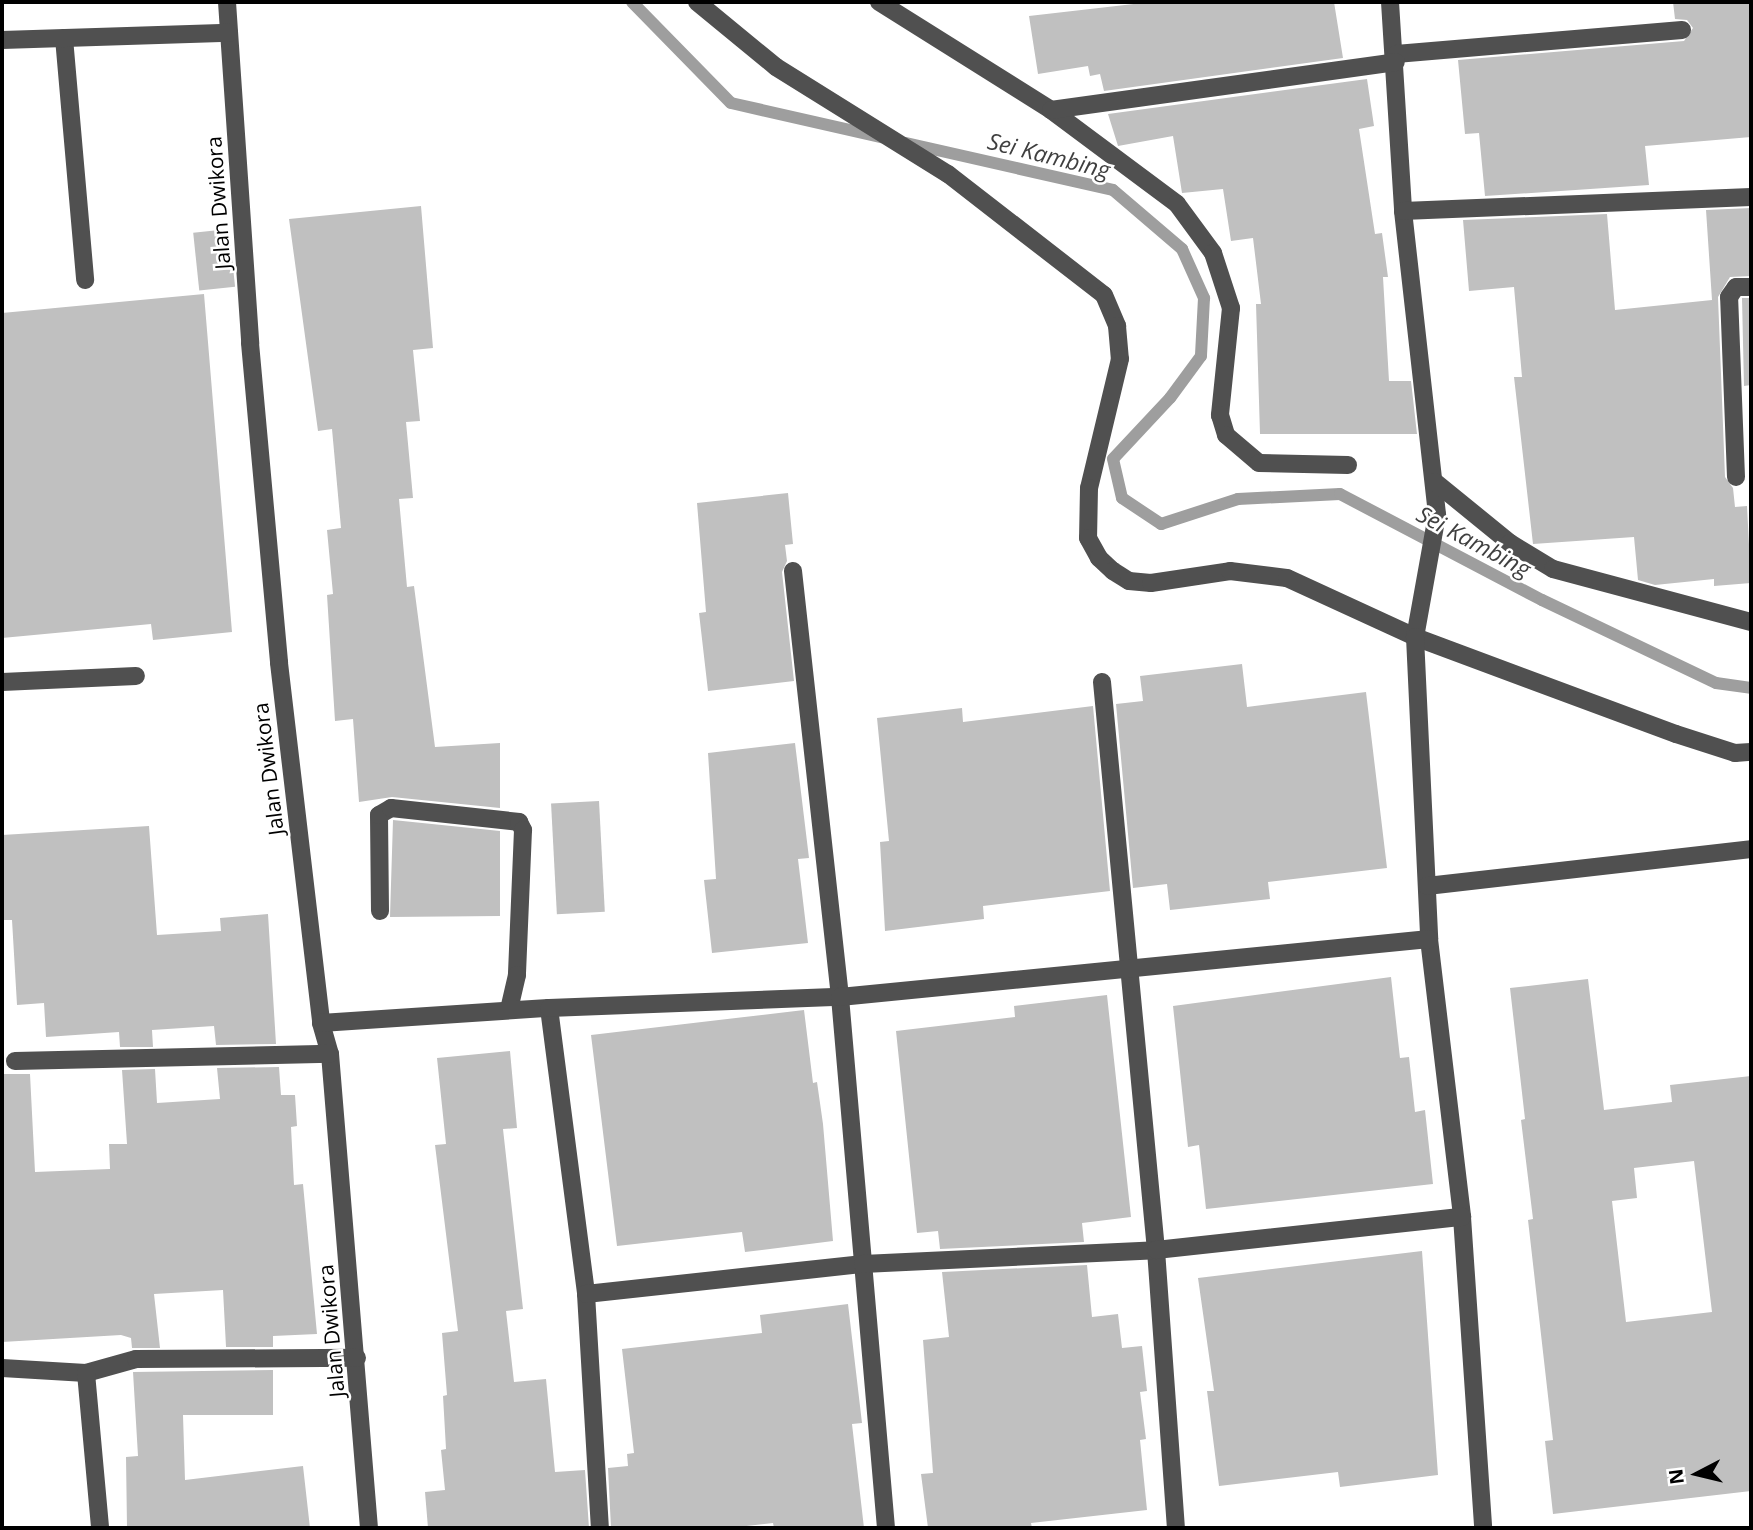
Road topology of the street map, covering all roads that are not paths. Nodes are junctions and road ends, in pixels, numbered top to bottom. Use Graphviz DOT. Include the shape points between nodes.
graph roads {
  1 [pos="227,2"];
  2 [pos="697,2"];
  3 [pos="879,2"];
  4 [pos="1391,2"];
  5 [pos="1682,30"];
  6 [pos="229,33"];
  7 [pos="64,37"];
  8 [pos="2,40"];
  9 [pos="1396,58"];
  10 [pos="1051,110"];
  11 [pos="1751,197"];
  12 [pos="1403,211"];
  13 [pos="85,279"];
  14 [pos="1751,286"];
  15 [pos="1348,465"];
  16 [pos="1736,477"];
  17 [pos="1434,482"];
  18 [pos="793,570"];
  19 [pos="1751,622"];
  20 [pos="1415,637"];
  21 [pos="136,676"];
  22 [pos="2,682"];
  23 [pos="1102,682"];
  24 [pos="1751,752"];
  25 [pos="1751,849"];
  26 [pos="1427,886"];
  27 [pos="380,911"];
  28 [pos="1429,939"];
  29 [pos="1127,971"];
  30 [pos="840,997"];
  31 [pos="549,1007"];
  32 [pos="509,1010"];
  33 [pos="321,1023"];
  34 [pos="330,1054"];
  35 [pos="15,1061"];
  36 [pos="1462,1217"];
  37 [pos="1156,1250"];
  38 [pos="863,1264"];
  39 [pos="586,1294"];
  40 [pos="357,1358"];
  41 [pos="2,1368"];
  42 [pos="86,1373"];
  43 [pos="100,1528"];
  44 [pos="369,1528"];
  45 [pos="600,1528"];
  46 [pos="886,1528"];
  47 [pos="1176,1528"];
  48 [pos="1476,1528"];
  49 [pos="1483,1528"];
  1 -- 6 [label="street, Jalan Dwikora"];
  2 -- 20 [label="street" via="776,67 948,174 1104,295 1117,326 1120,359 1089,488 1088,538 1113,571 1129,581 1151,583 1230,571 1287,578"];
  3 -- 10 [label="street"];
  4 -- 9 [label="street"];
  5 -- 9 [label="street"];
  6 -- 7 [label="street"];
  6 -- 33 [label="street, Jalan Dwikora" via="250,343 279,663"];
  7 -- 8 [label="street"];
  7 -- 13 [label="street"];
  9 -- 10 [label="street"];
  9 -- 12 [label="street"];
  10 -- 15 [label="street" via="1177,204 1213,253 1231,308 1220,415 1226,435 1259,463"];
  11 -- 12 [label="street"];
  12 -- 17 [label="street"];
  14 -- 16 [label="street" via="1737,287 1729,297"];
  17 -- 19 [label="street" via="1510,544 1553,569"];
  17 -- 20 [label="street" via="1437,515"];
  18 -- 30 [label="street"];
  20 -- 24 [label="street" via="1676,734 1735,753"];
  20 -- 26 [label="street"];
  21 -- 22 [label="street"];
  23 -- 29 [label="street"];
  25 -- 26 [label="street"];
  26 -- 28 [label="street"];
  27 -- 32 [label="street" via="379,815 391,808 519,822 523,830 517,975"];
  28 -- 29 [label="street"];
  28 -- 36 [label="street"];
  29 -- 30 [label="street"];
  29 -- 37 [label="street"];
  30 -- 31 [label="street"];
  30 -- 38 [label="street"];
  31 -- 32 [label="street"];
  31 -- 39 [label="street"];
  32 -- 33 [label="street"];
  33 -- 34 [label="street, Jalan Dwikora"];
  34 -- 35 [label="street"];
  34 -- 40 [label="street, Jalan Dwikora"];
  36 -- 37 [label="street"];
  36 -- 49 [label="street"];
  37 -- 38 [label="street"];
  37 -- 47 [label="street"];
  38 -- 39 [label="street"];
  38 -- 46 [label="street"];
  39 -- 45 [label="street"];
  40 -- 42 [label="street" via="136,1359"];
  40 -- 44 [label="street, Jalan Dwikora"];
  41 -- 42 [label="street"];
  42 -- 43 [label="street"];
  48 -- 49 [label="street"];
}
